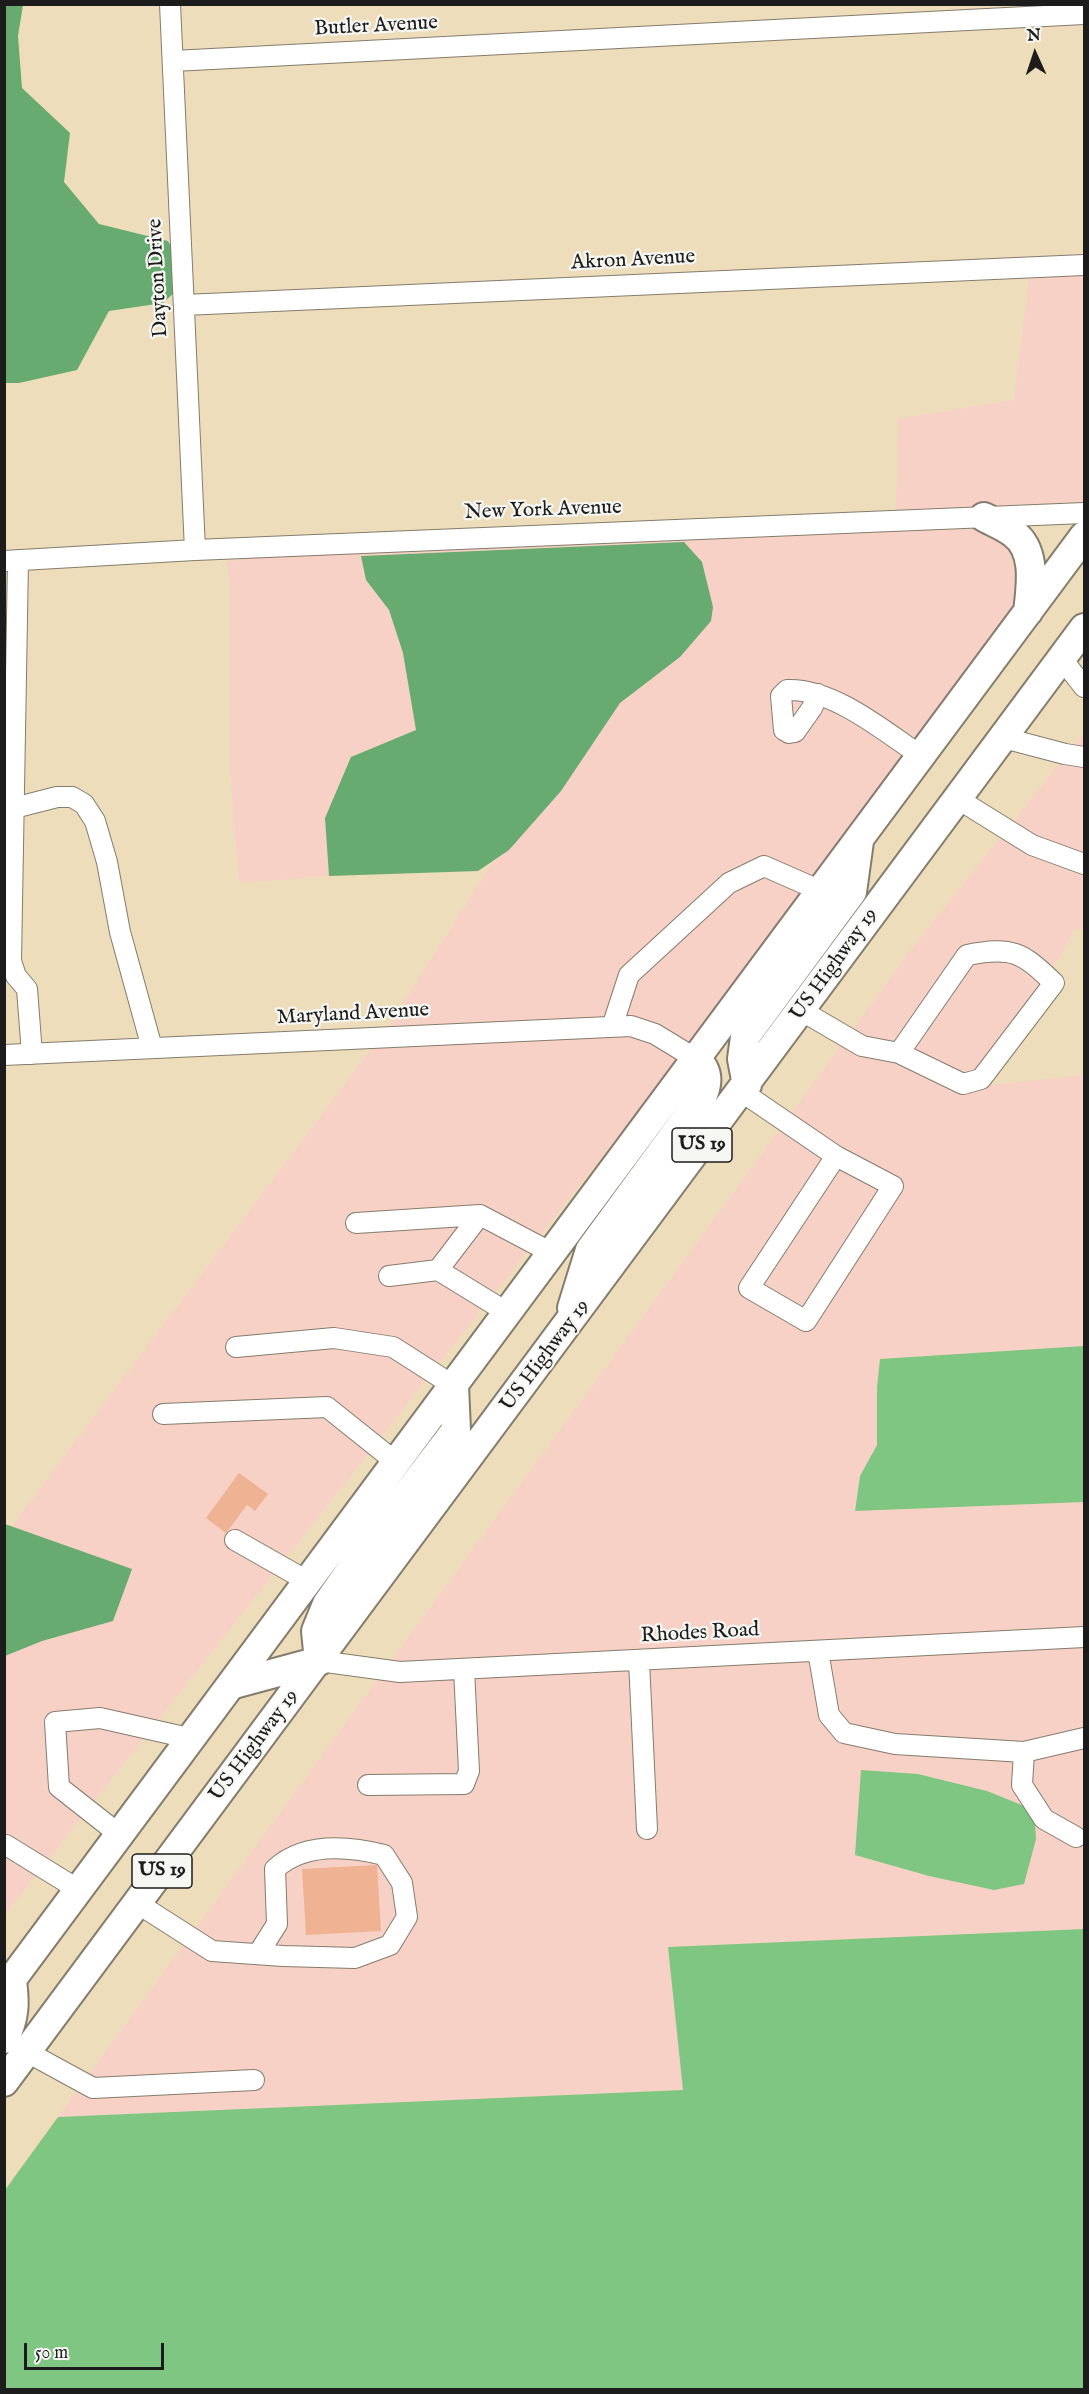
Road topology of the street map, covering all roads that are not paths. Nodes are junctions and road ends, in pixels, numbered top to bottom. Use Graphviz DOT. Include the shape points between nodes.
graph roads {
  1 [pos="170,4"];
  2 [pos="1084,14"];
  3 [pos="173,61"];
  4 [pos="1084,265"];
  5 [pos="184,305"];
  6 [pos="1084,513"];
  7 [pos="984,517"];
  8 [pos="1084,536"];
  9 [pos="195,550"];
  10 [pos="11,561"];
  11 [pos="1028,612"];
  12 [pos="1084,628"];
  13 [pos="1062,659"];
  14 [pos="1084,687"];
  15 [pos="818,693"];
  16 [pos="1004,738"];
  17 [pos="921,756"];
  18 [pos="1084,757"];
  19 [pos="958,799"];
  20 [pos="14,808"];
  21 [pos="859,839"];
  22 [pos="1084,864"];
  23 [pos="821,891"];
  24 [pos="802,1011"];
  25 [pos="612,1027"];
  26 [pos="152,1048"];
  27 [pos="899,1053"];
  28 [pos="32,1054"];
  29 [pos="4,1055"];
  30 [pos="696,1059"];
  31 [pos="744,1088"];
  32 [pos="836,1156"];
  33 [pos="480,1215"];
  34 [pos="356,1223"];
  35 [pos="552,1253"];
  36 [pos="438,1270"];
  37 [pos="389,1275"];
  38 [pos="508,1313"];
  39 [pos="565,1330"];
  40 [pos="236,1347"];
  41 [pos="454,1386"];
  42 [pos="163,1414"];
  43 [pos="397,1463"];
  44 [pos="235,1540"];
  45 [pos="309,1582"];
  46 [pos="1084,1637"];
  47 [pos="818,1651"];
  48 [pos="319,1661"];
  49 [pos="639,1661"];
  50 [pos="464,1669"];
  51 [pos="234,1684"];
  52 [pos="1084,1738"];
  53 [pos="192,1739"];
  54 [pos="1024,1752"];
  55 [pos="368,1785"];
  56 [pos="647,1829"];
  57 [pos="120,1835"];
  58 [pos="1076,1837"];
  59 [pos="4,1847"];
  60 [pos="79,1890"];
  61 [pos="137,1904"];
  62 [pos="258,1954"];
  63 [pos="7,1983"];
  64 [pos="16,2045"];
  65 [pos="254,2080"];
  66 [pos="4,2082"];
  1 -- 3 [label="street, Dayton Drive"];
  2 -- 3 [label="street, Butler Avenue"];
  3 -- 5 [label="street, Dayton Drive"];
  4 -- 5 [label="street, Akron Avenue"];
  5 -- 9 [label="street, Dayton Drive"];
  6 -- 7 [label="street, New York Avenue"];
  7 -- 9 [label="street, New York Avenue"];
  7 -- 11 [label="highway" via="1015,534 1028,554 1033,577"];
  8 -- 11 [label="highway, US 19"];
  9 -- 10 [label="street, New York Avenue"];
  10 -- 20 [label="street"];
  11 -- 17 [label="highway, US 19"];
  12 -- 13 [label="highway, US Highway 19 / US 19"];
  13 -- 14 [label="street"];
  13 -- 16 [label="highway, US Highway 19 / US 19"];
  15 -- 17 [label="street" via="872,722"];
  16 -- 18 [label="street"];
  16 -- 19 [label="highway, US Highway 19 / US 19"];
  17 -- 21 [label="highway, US 19"];
  19 -- 22 [label="street" via="1032,845"];
  19 -- 24 [label="highway, US Highway 19 / US 19"];
  20 -- 26 [label="street" via="43,799 72,797 84,804 95,821"];
  20 -- 28 [label="street" via="11,961 16,976 27,989"];
  21 -- 23 [label="highway, US 19"];
  21 -- 31 [label="highway" via="852,891 745,1037"];
  23 -- 25 [label="street" via="764,866 729,883 629,975"];
  23 -- 30 [label="highway, US 19"];
  24 -- 27 [label="street" via="862,1046"];
  24 -- 31 [label="highway, US Highway 19 / US 19"];
  25 -- 26 [label="street, Maryland Avenue"];
  25 -- 30 [label="street, Maryland Avenue" via="631,1026 655,1034"];
  26 -- 28 [label="street, Maryland Avenue"];
  27 -- 27 [label="street" via="967,955 999,949 1029,959 1054,983 981,1078 963,1084"];
  28 -- 29 [label="street, Maryland Avenue"];
  30 -- 35 [label="highway, US 19"];
  30 -- 39 [label="highway" via="705,1067 706,1088 702,1097 590,1250"];
  31 -- 32 [label="street"];
  31 -- 39 [label="highway, US Highway 19 / US 19"];
  32 -- 32 [label="street" via="749,1288 806,1321 892,1186"];
  33 -- 34 [label="street"];
  33 -- 35 [label="street"];
  33 -- 36 [label="street"];
  35 -- 38 [label="highway, US 19"];
  36 -- 37 [label="street"];
  36 -- 38 [label="street"];
  38 -- 41 [label="highway, US 19"];
  39 -- 48 [label="highway, US Highway 19 / US 19"];
  40 -- 41 [label="street" via="334,1338 393,1347"];
  41 -- 43 [label="highway, US 19"];
  41 -- 48 [label="highway" via="456,1430 327,1604 316,1631"];
  42 -- 43 [label="street" via="327,1407"];
  43 -- 45 [label="highway, US 19"];
  44 -- 45 [label="street"];
  45 -- 51 [label="highway, US 19"];
  46 -- 47 [label="street, Rhodes Road"];
  47 -- 49 [label="street, Rhodes Road"];
  47 -- 54 [label="street" via="829,1715 844,1732 895,1744"];
  48 -- 50 [label="street, Rhodes Road" via="400,1672"];
  48 -- 51 [label="highway"];
  48 -- 61 [label="highway, US Highway 19 / US 19"];
  49 -- 50 [label="street, Rhodes Road"];
  49 -- 56 [label="street"];
  50 -- 55 [label="street" via="469,1772 464,1784"];
  51 -- 53 [label="highway, US 19"];
  52 -- 54 [label="street"];
  53 -- 57 [label="highway, US 19"];
  53 -- 57 [label="street" via="100,1718 55,1722 59,1787"];
  54 -- 58 [label="street" via="1022,1785 1044,1819"];
  57 -- 60 [label="highway, US 19"];
  59 -- 60 [label="street"];
  60 -- 63 [label="highway, US 19"];
  61 -- 62 [label="street" via="212,1952"];
  61 -- 64 [label="highway, US Highway 19 / US 19"];
  62 -- 62 [label="street" via="355,1958 390,1945 407,1917 402,1883 384,1855 357,1848 320,1849 288,1857 275,1869 277,1924"];
  63 -- 64 [label="highway" via="15,2004"];
  64 -- 65 [label="street" via="93,2088"];
  64 -- 66 [label="highway, US Highway 19 / US 19"];
}
